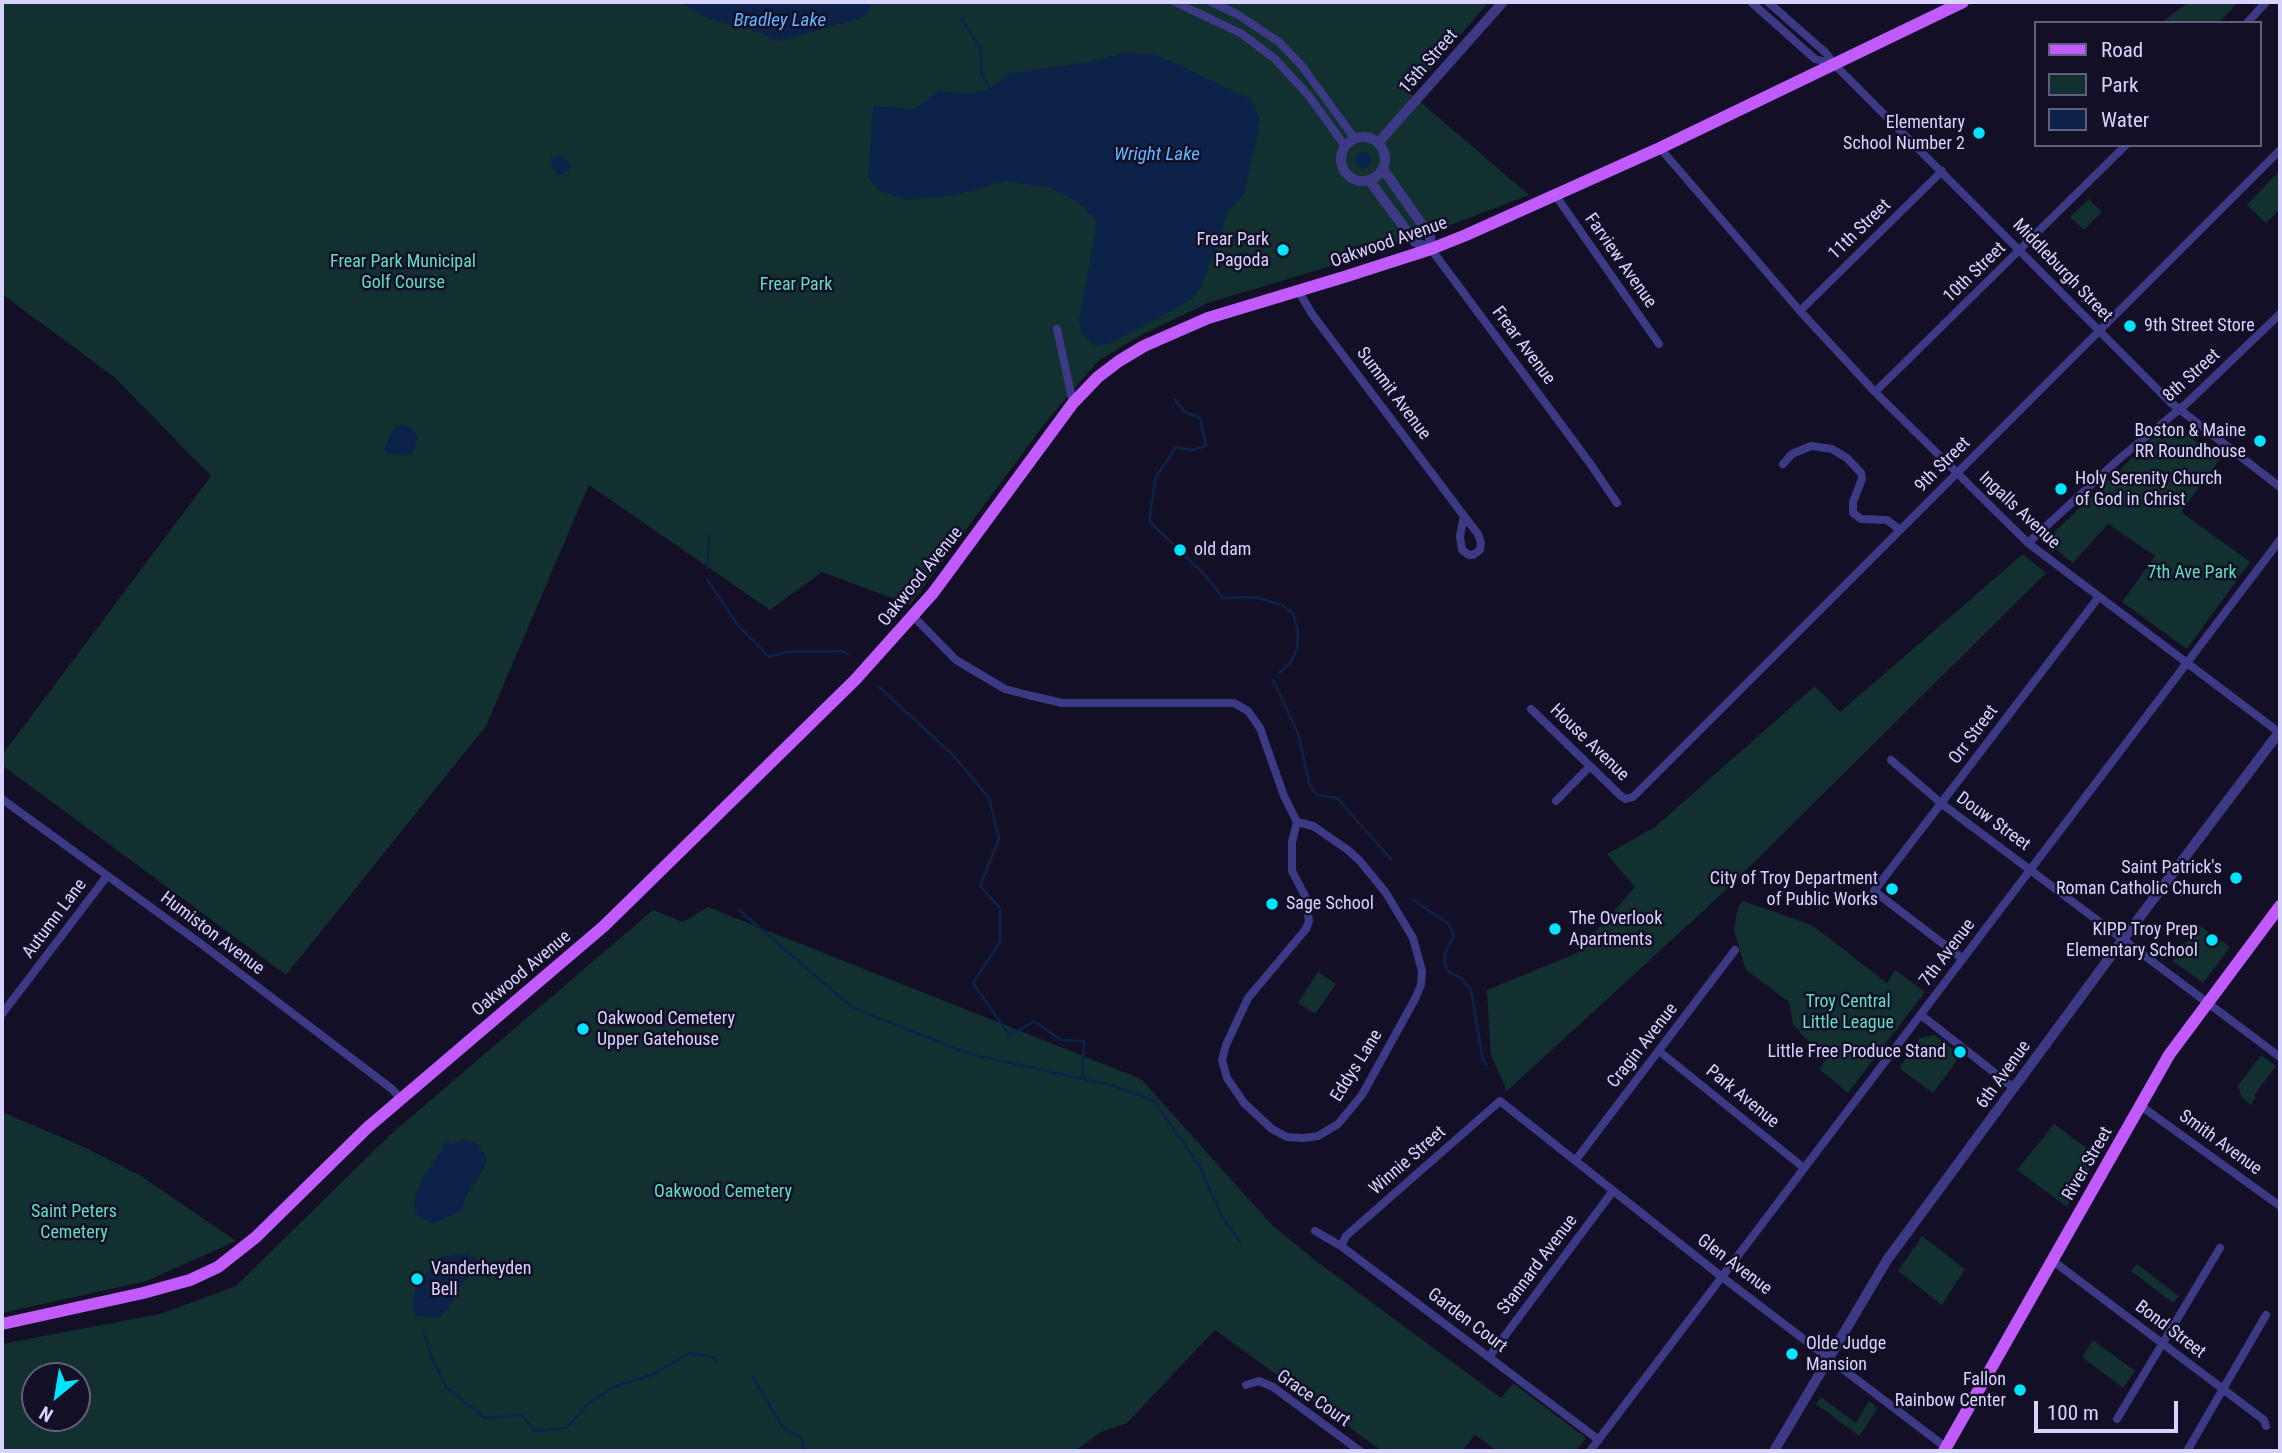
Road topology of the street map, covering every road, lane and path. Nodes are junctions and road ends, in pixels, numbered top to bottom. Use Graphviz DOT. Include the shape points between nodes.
graph roads {
  1 [pos="1175,2"];
  2 [pos="1211,2"];
  3 [pos="1503,2"];
  4 [pos="1751,2"];
  5 [pos="1769,2"];
  6 [pos="1963,2"];
  7 [pos="2266,2"];
  8 [pos="1761,11"];
  9 [pos="2249,21"];
  10 [pos="1834,64"];
  11 [pos="1355,139"];
  12 [pos="1378,143"];
  13 [pos="1345,146"];
  14 [pos="2124,147"];
  15 [pos="1660,148"];
  16 [pos="2280,150"];
  17 [pos="1382,169"];
  18 [pos="1942,171"];
  19 [pos="1369,180"];
  20 [pos="1556,196"];
  21 [pos="1431,249"];
  22 [pos="2021,251"];
  23 [pos="1298,290"];
  24 [pos="1800,311"];
  25 [pos="2280,314"];
  26 [pos="1057,329"];
  27 [pos="2099,332"];
  28 [pos="1658,344"];
  29 [pos="1875,392"];
  30 [pos="1073,403"];
  31 [pos="2179,410"];
  32 [pos="1783,464"];
  33 [pos="1956,474"];
  34 [pos="2280,487"];
  35 [pos="1617,503"];
  36 [pos="1464,516"];
  37 [pos="1900,530"];
  38 [pos="2280,540"];
  39 [pos="2028,543"];
  40 [pos="2098,597"];
  41 [pos="914,617"];
  42 [pos="2186,664"];
  43 [pos="1531,709"];
  44 [pos="2280,732"];
  45 [pos="1891,760"];
  46 [pos="1590,766"];
  47 [pos="2,799"];
  48 [pos="1626,799"];
  49 [pos="1556,801"];
  50 [pos="1942,804"];
  51 [pos="1297,822"];
  52 [pos="2031,869"];
  53 [pos="107,876"];
  54 [pos="2280,906"];
  55 [pos="2124,938"];
  56 [pos="1735,950"];
  57 [pos="1963,959"];
  58 [pos="2207,1002"];
  59 [pos="2,1014"];
  60 [pos="1921,1015"];
  61 [pos="1659,1051"];
  62 [pos="2279,1052"];
  63 [pos="2014,1088"];
  64 [pos="401,1098"];
  65 [pos="1500,1101"];
  66 [pos="2141,1106"];
  67 [pos="1575,1161"];
  68 [pos="1804,1168"];
  69 [pos="1613,1191"];
  70 [pos="2280,1206"];
  71 [pos="1315,1231"];
  72 [pos="1341,1246"];
  73 [pos="2220,1248"];
  74 [pos="2053,1261"];
  75 [pos="1722,1277"];
  76 [pos="2266,1315"];
  77 [pos="2,1324"];
  78 [pos="2162,1345"];
  79 [pos="1489,1357"];
  80 [pos="1829,1357"];
  81 [pos="1246,1385"];
  82 [pos="2223,1389"];
  83 [pos="2117,1419"];
  84 [pos="2266,1426"];
  85 [pos="1599,1440"];
  86 [pos="1947,1450"];
  87 [pos="1360,1451"];
  88 [pos="1590,1451"];
  89 [pos="1774,1451"];
  90 [pos="2187,1451"];
  1 -- 13 [label="street" via="1242,34 1275,59"];
  2 -- 11 [label="street" via="1279,43 1302,66"];
  3 -- 12 [label="street, 15th Street"];
  4 -- 8 [label="street"];
  5 -- 8 [label="street"];
  5 -- 10 [label="street, Middleburgh Street"];
  6 -- 10 [label="main road, Oakwood Avenue"];
  7 -- 9 [label="street"];
  8 -- 10 [label="street" via="1815,59"];
  10 -- 15 [label="main road, Oakwood Avenue"];
  10 -- 18 [label="street, Middleburgh Street"];
  11 -- 12 [label="street"];
  11 -- 13 [label="street"];
  12 -- 17 [label="street" via="1384,155"];
  13 -- 19 [label="street" via="1341,159 1345,171 1355,180"];
  14 -- 22 [label="street, 10th Street"];
  15 -- 20 [label="main road, Oakwood Avenue"];
  15 -- 24 [label="street, Ingalls Avenue"];
  16 -- 27 [label="street, 9th Street"];
  17 -- 19 [label="street"];
  17 -- 21 [label="street" via="1430,236"];
  18 -- 22 [label="street, Middleburgh Street"];
  18 -- 24 [label="street, 11th Street"];
  19 -- 21 [label="street" via="1415,242"];
  20 -- 21 [label="main road, Oakwood Avenue"];
  20 -- 28 [label="street, Farview Avenue"];
  21 -- 23 [label="main road, Oakwood Avenue"];
  21 -- 35 [label="street, Frear Avenue"];
  22 -- 27 [label="street, Middleburgh Street"];
  22 -- 29 [label="street, 10th Street"];
  23 -- 30 [label="main road, Oakwood Avenue" via="1208,318 1144,346 1098,377"];
  23 -- 36 [label="street, Summit Avenue"];
  24 -- 29 [label="street, Ingalls Avenue"];
  25 -- 31 [label="street, 8th Street"];
  26 -- 30 [label="street"];
  27 -- 31 [label="street, Middleburgh Street"];
  27 -- 33 [label="street, 9th Street"];
  29 -- 33 [label="street, Ingalls Avenue"];
  30 -- 41 [label="main road, Oakwood Avenue"];
  31 -- 34 [label="street, Middleburgh Street"];
  31 -- 39 [label="street, 8th Street"];
  32 -- 37 [label="street" via="1792,454 1811,446 1832,449 1861,473 1853,513 1861,519 1886,520"];
  33 -- 37 [label="street, 9th Street"];
  33 -- 39 [label="street, Ingalls Avenue"];
  37 -- 48 [label="street, 9th Street" via="1651,780"];
  38 -- 42 [label="street, 7th Avenue"];
  39 -- 40 [label="street, Ingalls Avenue"];
  40 -- 42 [label="street, Ingalls Avenue"];
  40 -- 50 [label="street, Orr Street"];
  41 -- 51 [label="street" via="956,660 1005,689 1062,703 1217,702 1248,711 1267,742"];
  41 -- 64 [label="main road, Oakwood Avenue" via="604,926"];
  42 -- 44 [label="street, Ingalls Avenue"];
  42 -- 52 [label="street, 7th Avenue"];
  43 -- 46 [label="street, House Avenue"];
  44 -- 55 [label="street, 6th Avenue"];
  45 -- 50 [label="street, Douw Street"];
  46 -- 48 [label="street, House Avenue"];
  46 -- 49 [label="street"];
  47 -- 53 [label="street, Humiston Avenue"];
  50 -- 52 [label="street, Douw Street"];
  50 -- 57 [label="street, Orr Street" via="1874,891"];
  51 -- 51 [label="street, Eddys Lane" via="1292,872 1305,896 1309,921 1248,998 1222,1060 1227,1078 1244,1103 1272,1129 1287,1137 1303,1138 1318,1136 1338,1124 1356,1102 1415,999 1422,971 1413,938 1386,893 1360,862 1313,826"];
  52 -- 55 [label="street, Douw Street"];
  52 -- 57 [label="street, 7th Avenue"];
  53 -- 59 [label="street, Autumn Lane"];
  53 -- 64 [label="street, Humiston Avenue"];
  54 -- 58 [label="main road, River Street"];
  55 -- 58 [label="street, Douw Street"];
  55 -- 63 [label="street, 6th Avenue"];
  56 -- 61 [label="street, Cragin Avenue"];
  57 -- 60 [label="street, 7th Avenue"];
  58 -- 62 [label="street, Douw Street"];
  58 -- 66 [label="main road, River Street" via="2169,1055"];
  60 -- 63 [label="street"];
  60 -- 68 [label="street, 7th Avenue"];
  61 -- 67 [label="street, Cragin Avenue"];
  61 -- 68 [label="street, Park Avenue"];
  63 -- 80 [label="street, 6th Avenue" via="1887,1259"];
  64 -- 77 [label="main road, Oakwood Avenue" via="256,1237 211,1271 143,1293"];
  65 -- 67 [label="street, Glen Avenue"];
  65 -- 72 [label="street, Winnie Street" via="1346,1236"];
  66 -- 70 [label="street, Smith Avenue"];
  66 -- 74 [label="main road, River Street"];
  67 -- 69 [label="street, Glen Avenue"];
  68 -- 75 [label="street, 7th Avenue"];
  69 -- 75 [label="street, Glen Avenue"];
  69 -- 79 [label="street, Stannard Avenue"];
  71 -- 72 [label="street, Garden Court"];
  72 -- 79 [label="street, Garden Court"];
  73 -- 78 [label="street"];
  74 -- 78 [label="street, Bond Street"];
  74 -- 86 [label="main road, River Street"];
  75 -- 80 [label="street, Glen Avenue"];
  75 -- 85 [label="street, 7th Avenue"];
  76 -- 82 [label="street"];
  78 -- 82 [label="street, Bond Street"];
  78 -- 83 [label="street"];
  79 -- 85 [label="street, Garden Court"];
  80 -- 86 [label="street, Glen Avenue"];
  80 -- 89 [label="street, 6th Avenue"];
  81 -- 87 [label="street, Grace Court" via="1259,1381 1273,1387"];
  82 -- 84 [label="street, Bond Street"];
  82 -- 90 [label="street"];
  85 -- 88 [label="street, 7th Avenue"];
}
